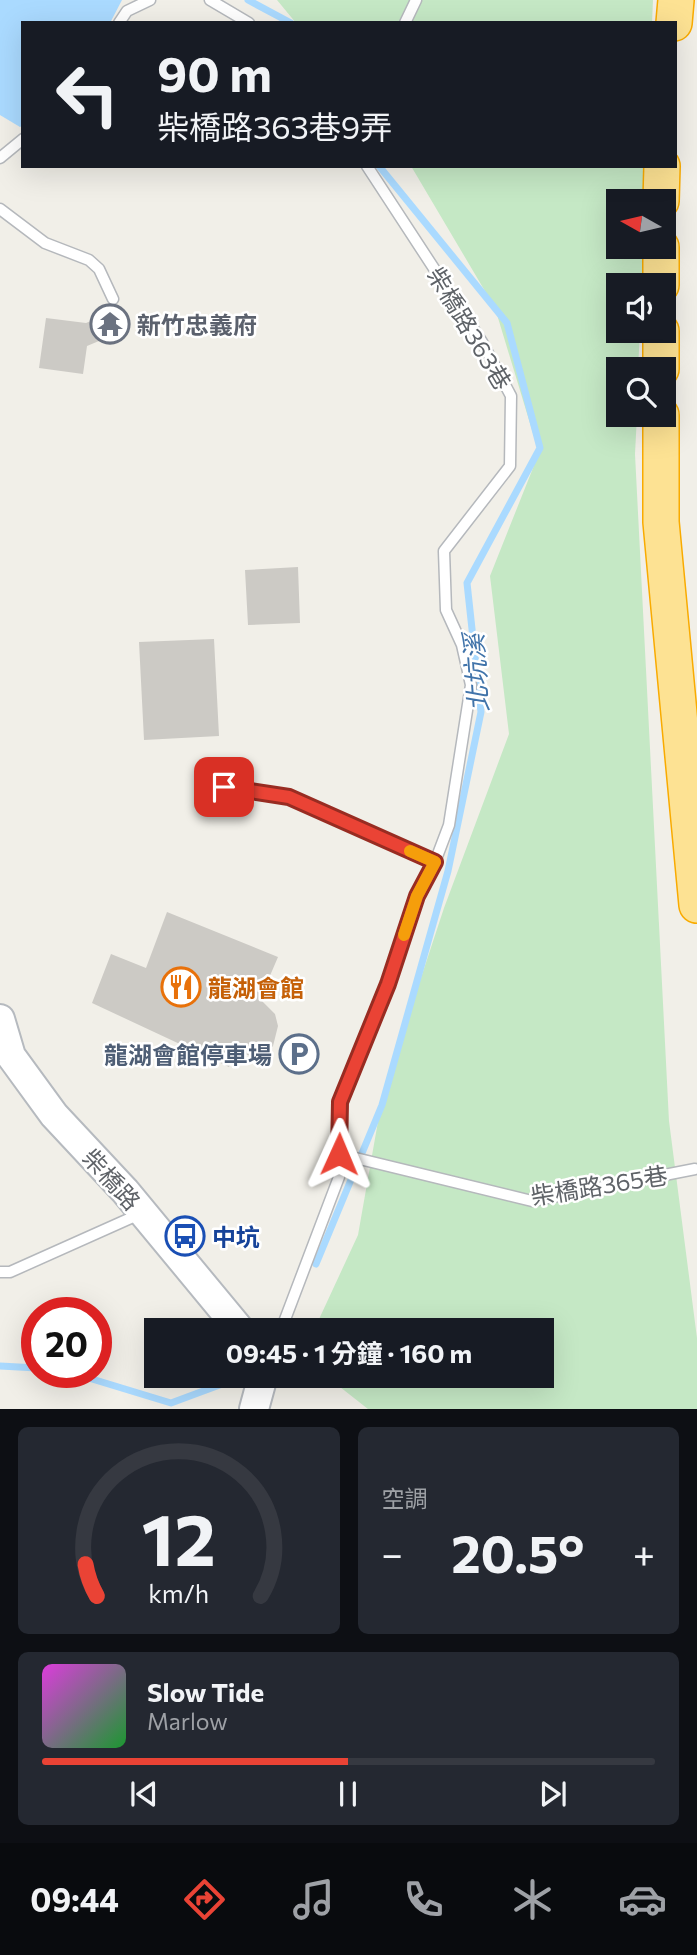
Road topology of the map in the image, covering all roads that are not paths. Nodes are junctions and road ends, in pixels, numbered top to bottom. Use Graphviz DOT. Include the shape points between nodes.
graph roads {
  1 [pos="129,0"];
  2 [pos="150,0"];
  3 [pos="210,0"];
  4 [pos="416,0"];
  5 [pos="676,0"];
  6 [pos="127,11"];
  7 [pos="120,21"];
  8 [pos="246,21"];
  9 [pos="406,21"];
  10 [pos="674,21"];
  11 [pos="21,141"];
  12 [pos="0,158"];
  13 [pos="368,168"];
  14 [pos="662,168"];
  15 [pos="662,189"];
  16 [pos="0,209"];
  17 [pos="113,299"];
  18 [pos="661,427"];
  19 [pos="202,783"];
  20 [pos="435,862"];
  21 [pos="697,905"];
  22 [pos="0,1019"];
  23 [pos="339,1154"];
  24 [pos="695,1169"];
  25 [pos="142,1213"];
  26 [pos="0,1272"];
  27 [pos="230,1318"];
  28 [pos="286,1318"];
  29 [pos="260,1388"];
  30 [pos="254,1409"];
  1 -- 6 [label="lane"];
  2 -- 6 [label="lane"];
  3 -- 8 [label="lane"];
  4 -- 9 [label="lane"];
  5 -- 10 [label="highway"];
  6 -- 7 [label="lane"];
  11 -- 12 [label="lane"];
  13 -- 20 [label="lane, 柴橋路363巷" via="512,396 510,466 444,551 446,610 462,645 471,685 449,825"];
  14 -- 15 [label="highway"];
  16 -- 17 [label="lane" via="45,243 89,260 99,269"];
  18 -- 21 [label="highway" via="661,522"];
  19 -- 20 [label="lane" via="289,797"];
  20 -- 23 [label="lane, 柴橋路363巷" via="417,896 388,984 340,1102"];
  22 -- 25 [label="main road, 柴橋路" via="11,1055 54,1115"];
  23 -- 24 [label="lane, 柴橋路365巷" via="532,1200"];
  23 -- 28 [label="lane, 柴橋路363巷" via="339,1177"];
  25 -- 26 [label="lane" via="10,1272"];
  25 -- 27 [label="main road, 柴橋路"];
  29 -- 30 [label="main road"];
}
